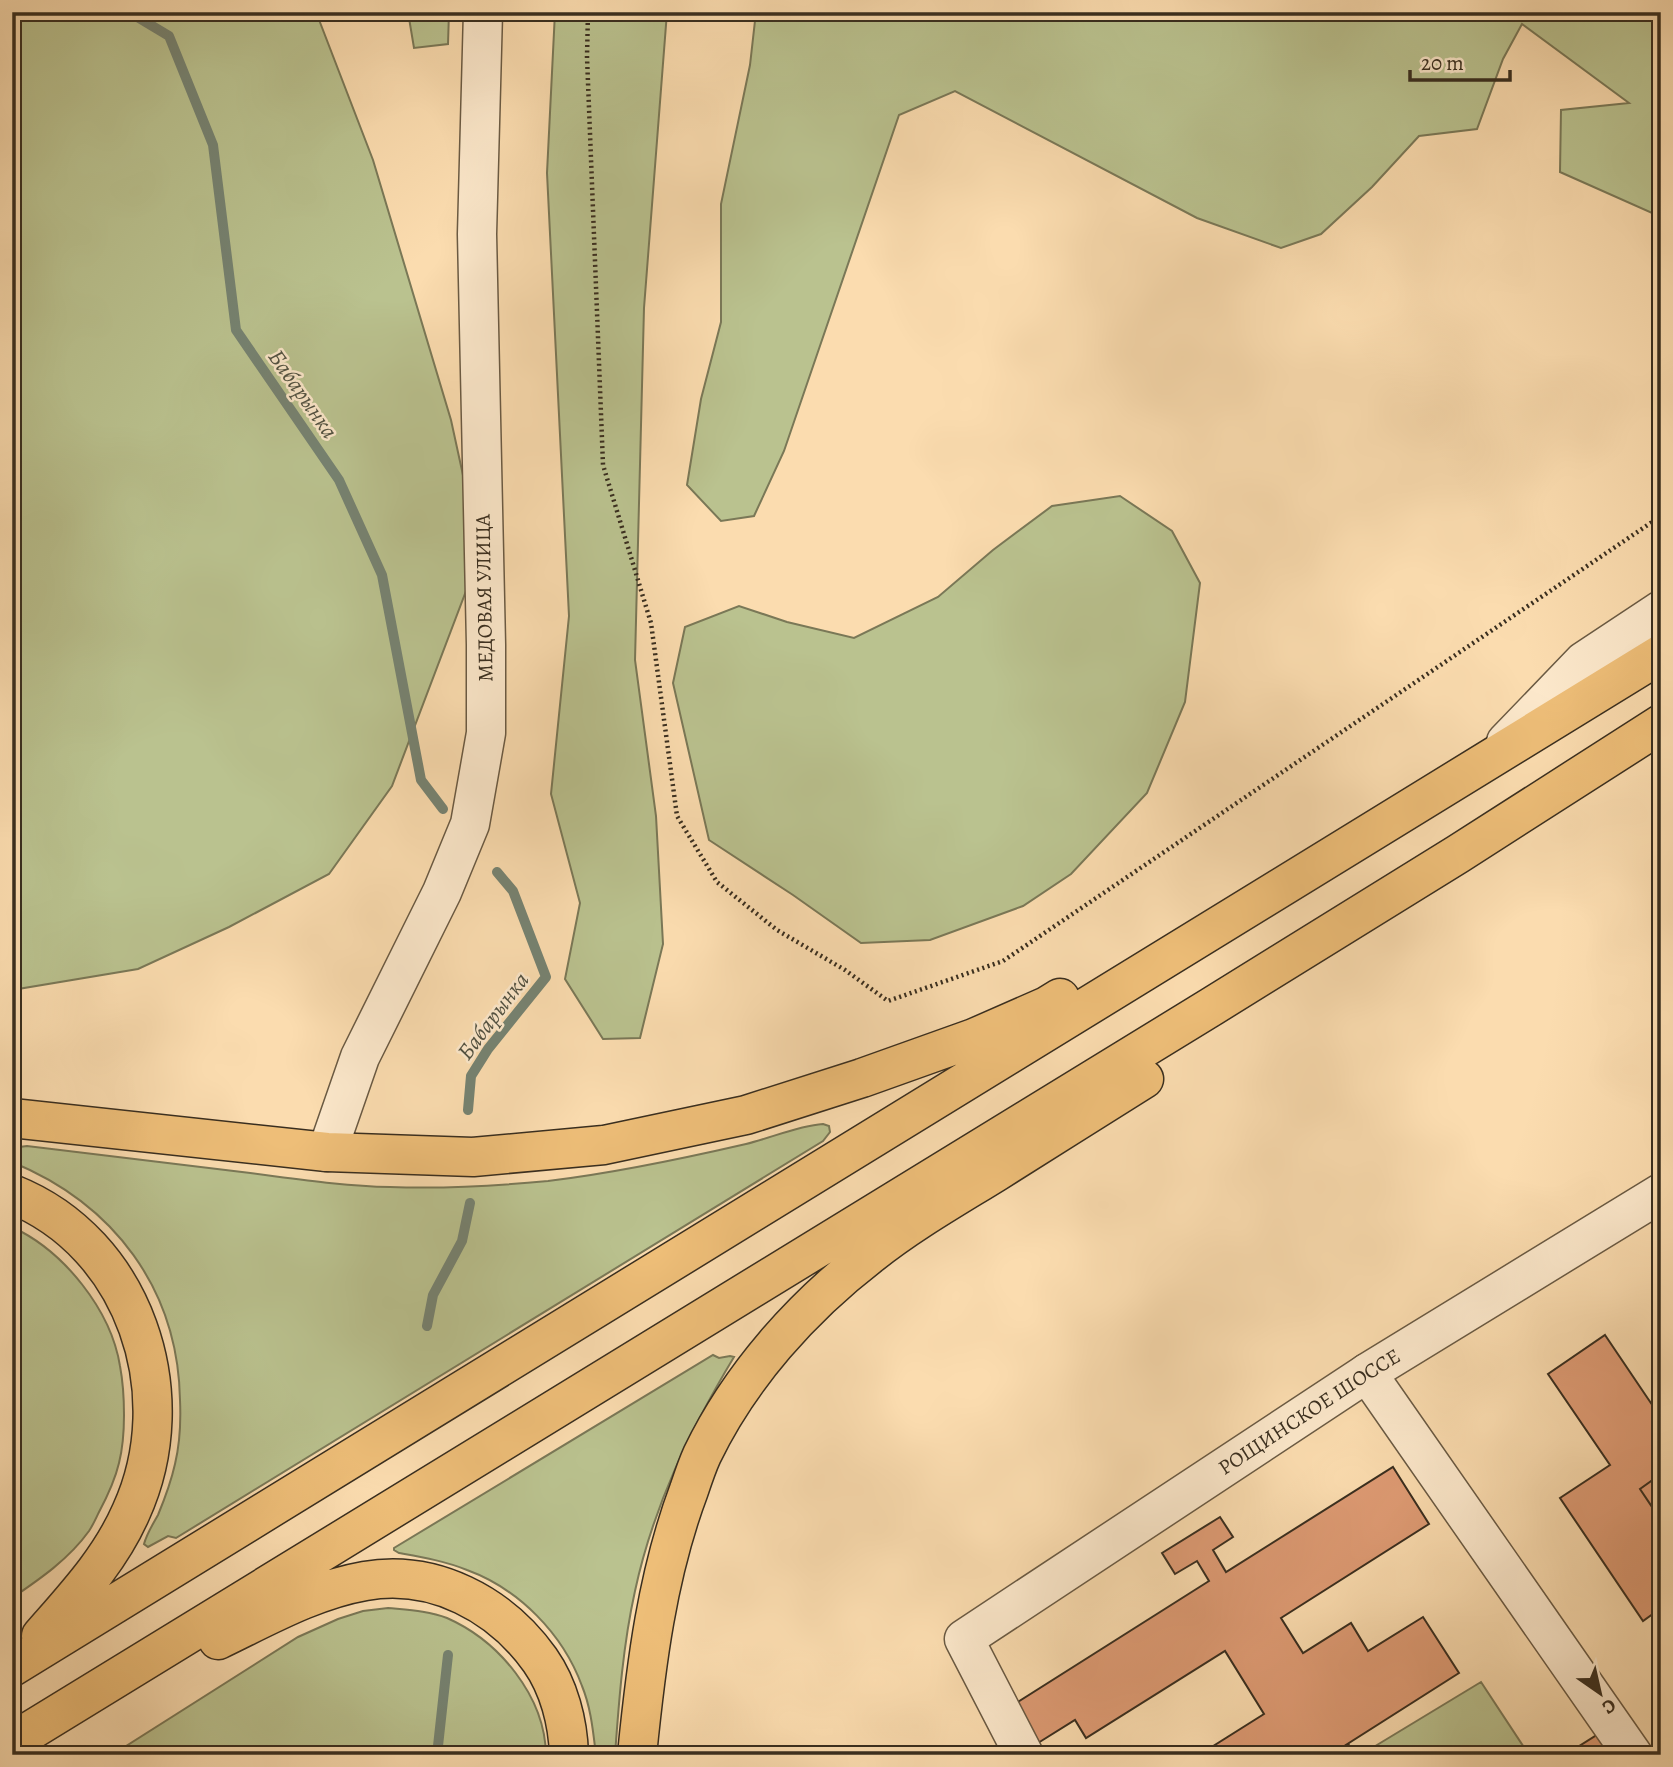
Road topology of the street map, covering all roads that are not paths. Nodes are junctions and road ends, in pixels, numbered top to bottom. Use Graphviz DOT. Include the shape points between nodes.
graph roads {
  1 [pos="483,12"];
  2 [pos="1661,610"];
  3 [pos="1661,654"];
  4 [pos="1661,724"];
  5 [pos="1485,763"];
  6 [pos="1458,854"];
  7 [pos="12,1118"];
  8 [pos="327,1152"];
  9 [pos="1661,1193"];
  10 [pos="12,1194"];
  11 [pos="1367,1373"];
  12 [pos="15,1665"];
  13 [pos="54,1716"];
  14 [pos="12,1742"];
  15 [pos="1661,1750"];
  16 [pos="569,1755"];
  17 [pos="637,1755"];
  18 [pos="1024,1755"];
  19 [pos="1633,1755"];
  20 [pos="1653,1755"];
  1 -- 8 [label="street, МЕДОВАЯ УЛИЦА" via="477,234 486,733 470,824 442,892 360,1057"];
  2 -- 5 [label="street" via="1584,661"];
  3 -- 5 [label="main road"];
  4 -- 6 [label="main road"];
  5 -- 8 [label="main road" via="1217,901 1047,1006 862,1078 746,1115 604,1144 473,1157"];
  5 -- 12 [label="main road"];
  6 -- 13 [label="main road"];
  6 -- 17 [label="main road" via="1227,1027 918,1221 815,1302 776,1343 735,1396 708,1444 678,1519 659,1595"];
  7 -- 8 [label="main road"];
  9 -- 11 [label="street, РОЩИНСКОЕ ШОССЕ"];
  10 -- 12 [label="main road" via="75,1233 121,1287 145,1349 153,1417 143,1483 112,1549"];
  11 -- 18 [label="street, РОЩИНСКОЕ ШОССЕ" via="964,1639"];
  11 -- 19 [label="street"];
  13 -- 14 [label="main road"];
  13 -- 16 [label="main road" via="326,1590 401,1578 437,1584 469,1597 516,1631 541,1661 557,1694 568,1730"];
  15 -- 20 [label="street"];
}
